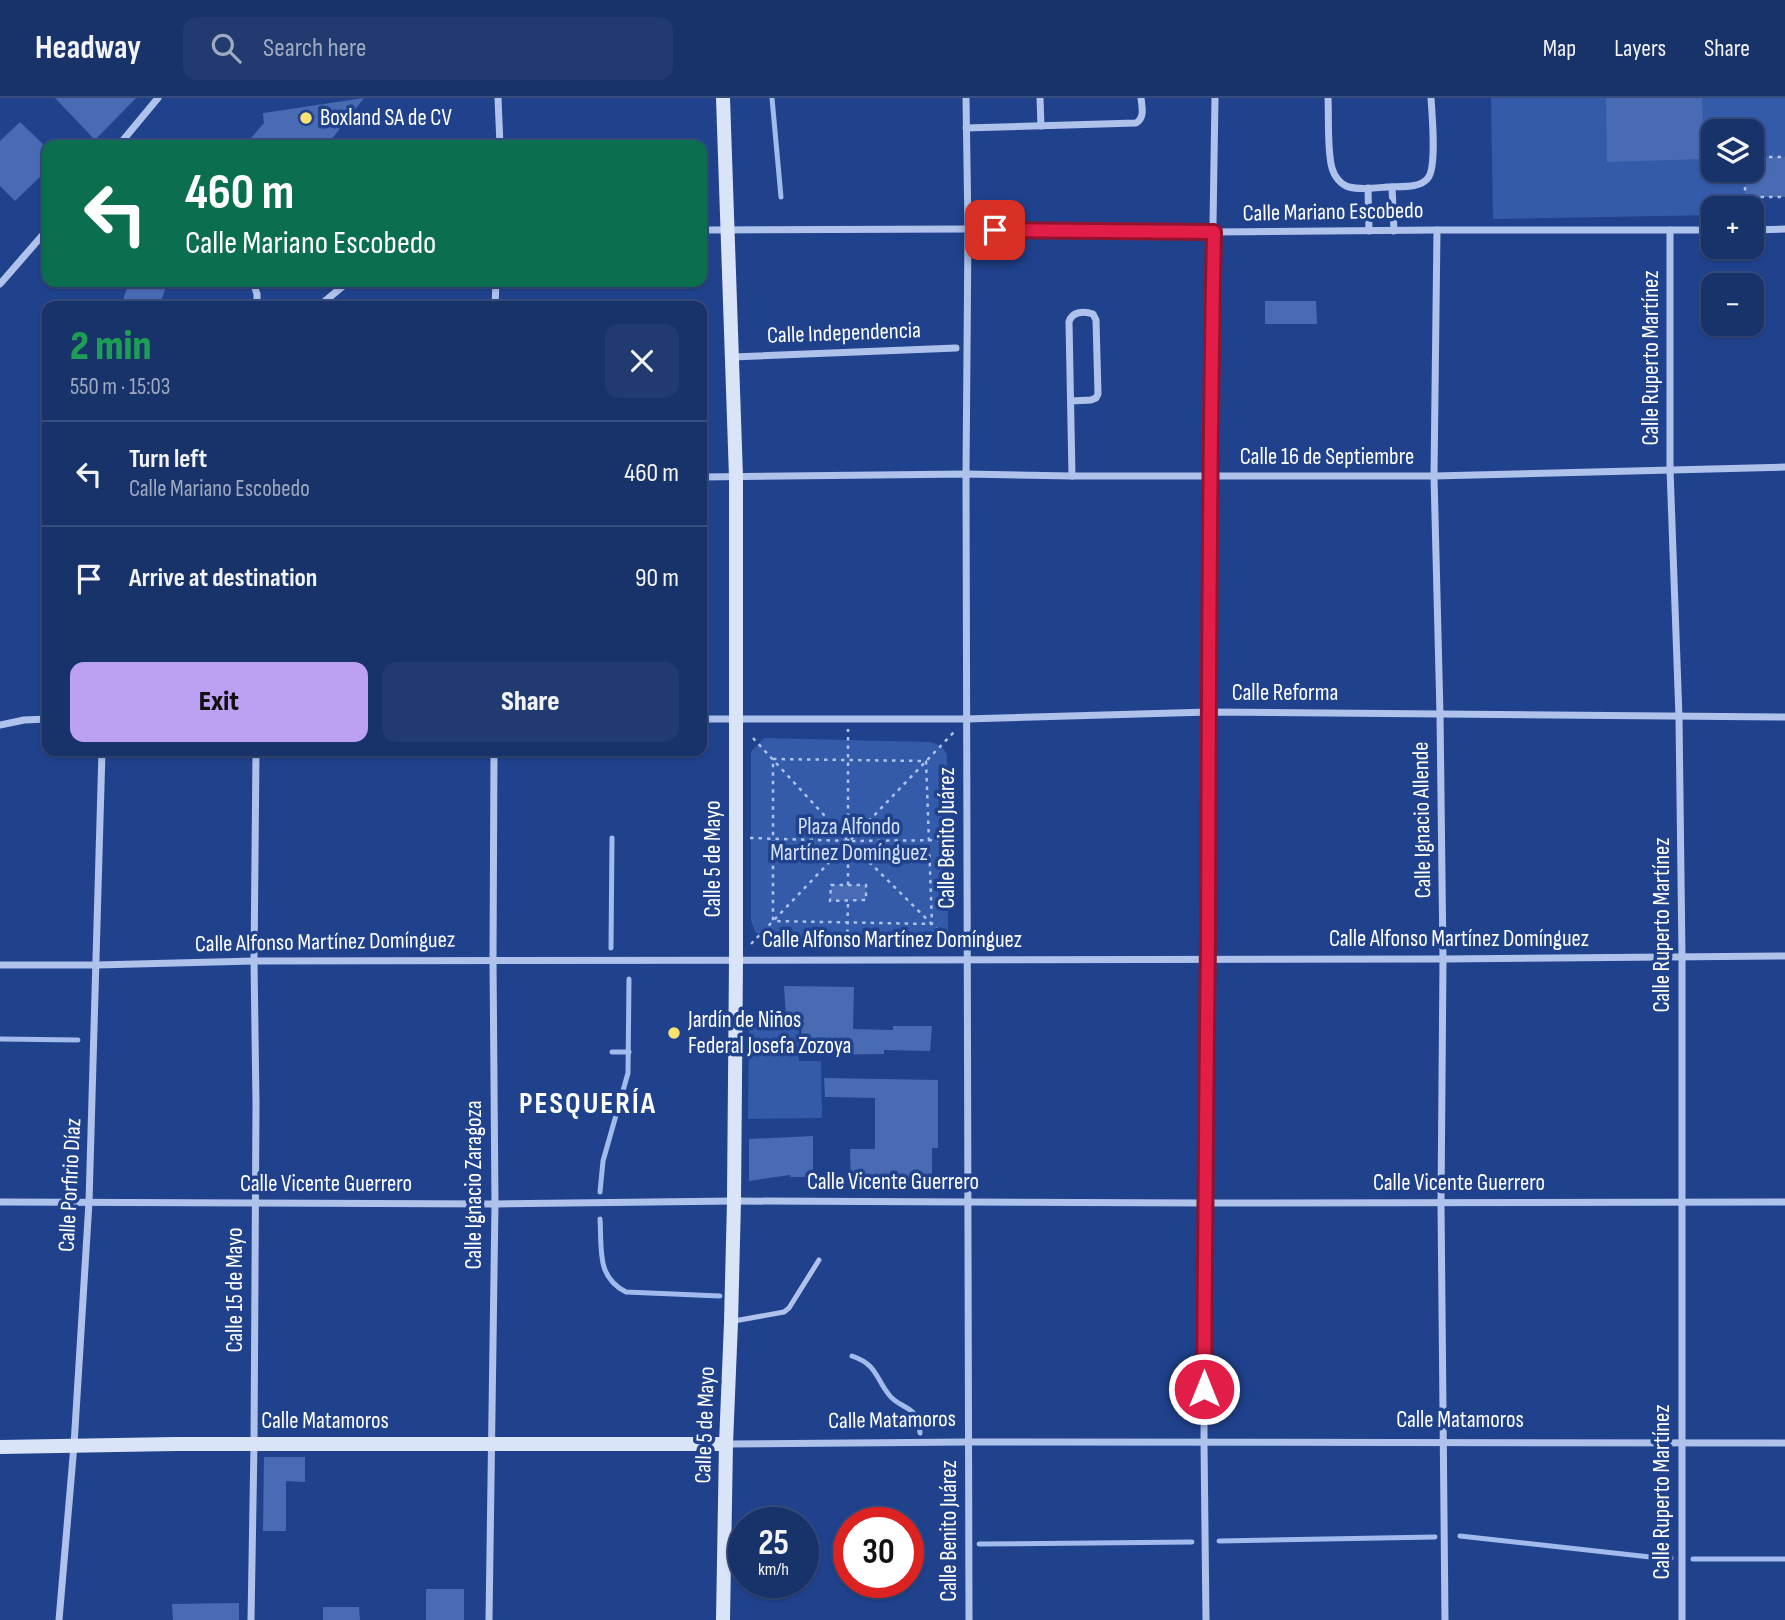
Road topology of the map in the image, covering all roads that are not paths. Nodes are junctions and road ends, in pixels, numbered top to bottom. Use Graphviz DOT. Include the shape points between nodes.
graph roads {
  1 [pos="158,98"];
  2 [pos="498,98"];
  3 [pos="723,98"];
  4 [pos="966,98"];
  5 [pos="1040,98"];
  6 [pos="1142,98"];
  7 [pos="1214,98"];
  8 [pos="1328,98"];
  9 [pos="1431,98"];
  10 [pos="1041,126"];
  11 [pos="966,128"];
  12 [pos="123,140"];
  13 [pos="500,140"];
  14 [pos="1392,187"];
  15 [pos="1368,188"];
  16 [pos="968,229"];
  17 [pos="1785,229"];
  18 [pos="707,230"];
  19 [pos="728,230"];
  20 [pos="1437,230"];
  21 [pos="1670,230"];
  22 [pos="1701,230"];
  23 [pos="1764,230"];
  24 [pos="1369,231"];
  25 [pos="1394,231"];
  26 [pos="1214,232"];
  27 [pos="42,235"];
  28 [pos="4,276"];
  29 [pos="0,284"];
  30 [pos="342,287"];
  31 [pos="325,301"];
  32 [pos="956,348"];
  33 [pos="733,357"];
  34 [pos="1071,401"];
  35 [pos="1785,467"];
  36 [pos="1670,469"];
  37 [pos="966,474"];
  38 [pos="1434,475"];
  39 [pos="1072,476"];
  40 [pos="707,477"];
  41 [pos="736,477"];
  42 [pos="1209,477"];
  43 [pos="1209,712"];
  44 [pos="1440,713"];
  45 [pos="1679,717"];
  46 [pos="1785,717"];
  47 [pos="42,719"];
  48 [pos="707,719"];
  49 [pos="735,719"];
  50 [pos="966,719"];
  51 [pos="0,725"];
  52 [pos="102,756"];
  53 [pos="256,756"];
  54 [pos="494,756"];
  55 [pos="1682,956"];
  56 [pos="1785,956"];
  57 [pos="1443,959"];
  58 [pos="493,960"];
  59 [pos="736,960"];
  60 [pos="967,960"];
  61 [pos="1208,960"];
  62 [pos="254,961"];
  63 [pos="0,965"];
  64 [pos="97,965"];
  65 [pos="734,1201"];
  66 [pos="0,1202"];
  67 [pos="89,1202"];
  68 [pos="966,1202"];
  69 [pos="1785,1202"];
  70 [pos="255,1203"];
  71 [pos="1205,1203"];
  72 [pos="1441,1203"];
  73 [pos="1682,1203"];
  74 [pos="495,1204"];
  75 [pos="819,1260"];
  76 [pos="731,1322"];
  77 [pos="967,1442"];
  78 [pos="1204,1442"];
  79 [pos="1444,1443"];
  80 [pos="1681,1443"];
  81 [pos="1785,1443"];
  82 [pos="254,1444"];
  83 [pos="491,1444"];
  84 [pos="726,1444"];
  85 [pos="74,1445"];
  86 [pos="0,1447"];
  87 [pos="59,1620"];
  88 [pos="251,1620"];
  89 [pos="489,1620"];
  90 [pos="723,1620"];
  91 [pos="969,1620"];
  92 [pos="1206,1620"];
  93 [pos="1446,1620"];
  94 [pos="1682,1620"];
  1 -- 12 [label="street"];
  2 -- 13 [label="street"];
  3 -- 19 [label="street, Calle 5 de Mayo"];
  4 -- 11 [label="street, Calle Benito Juárez"];
  5 -- 10 [label="street"];
  6 -- 10 [label="street" via="1142,116 1136,123"];
  7 -- 26 [label="street"];
  8 -- 15 [label="street" via="1332,168 1348,187"];
  9 -- 14 [label="street" via="1429,178 1413,186"];
  10 -- 11 [label="street"];
  11 -- 16 [label="street, Calle Benito Juárez"];
  14 -- 15 [label="street"];
  14 -- 25 [label="street"];
  15 -- 24 [label="street"];
  16 -- 19 [label="street, Calle Mariano Escobedo"];
  16 -- 26 [label="street, Calle Mariano Escobedo"];
  16 -- 37 [label="street, Calle Benito Juárez"];
  17 -- 23 [label="street"];
  18 -- 19 [label="street, Calle Mariano Escobedo"];
  19 -- 33 [label="street, Calle 5 de Mayo"];
  20 -- 21 [label="street, Calle Mariano Escobedo"];
  20 -- 25 [label="street, Calle Mariano Escobedo"];
  20 -- 38 [label="street, Calle Ignacio Allende"];
  21 -- 22 [label="street, Calle Mariano Escobedo"];
  21 -- 36 [label="street, Calle Ruperto Martínez"];
  24 -- 25 [label="street, Calle Mariano Escobedo"];
  24 -- 26 [label="street, Calle Mariano Escobedo"];
  26 -- 42 [label="street"];
  27 -- 28 [label="street"];
  28 -- 29 [label="street"];
  30 -- 31 [label="street"];
  32 -- 33 [label="street, Calle Independencia"];
  33 -- 41 [label="street, Calle 5 de Mayo"];
  34 -- 34 [label="street" via="1094,399 1098,394 1096,320 1090,313 1076,313 1069,319"];
  34 -- 39 [label="street"];
  35 -- 36 [label="street, Calle 16 de Septiembre"];
  36 -- 38 [label="street, Calle 16 de Septiembre"];
  36 -- 45 [label="street, Calle Ruperto Martínez"];
  37 -- 39 [label="street, Calle 16 de Septiembre"];
  37 -- 41 [label="street, Calle 16 de Septiembre"];
  37 -- 50 [label="street, Calle Benito Juárez"];
  38 -- 42 [label="street, Calle 16 de Septiembre"];
  38 -- 44 [label="street, Calle Ignacio Allende"];
  39 -- 42 [label="street, Calle 16 de Septiembre"];
  40 -- 41 [label="street, Calle 16 de Septiembre"];
  41 -- 49 [label="street, Calle 5 de Mayo"];
  42 -- 43 [label="street"];
  43 -- 44 [label="street, Calle Reforma"];
  43 -- 50 [label="street, Calle Reforma"];
  43 -- 61 [label="street"];
  44 -- 45 [label="street, Calle Reforma"];
  44 -- 57 [label="street, Calle Ignacio Allende"];
  45 -- 46 [label="street, Calle Reforma"];
  45 -- 55 [label="street, Calle Ruperto Martínez"];
  47 -- 51 [label="street"];
  48 -- 49 [label="street, Calle Reforma"];
  49 -- 50 [label="street, Calle Reforma"];
  49 -- 59 [label="street, Calle 5 de Mayo"];
  50 -- 60 [label="street, Calle Benito Juárez"];
  52 -- 64 [label="street, Calle Porfirio Díaz"];
  53 -- 62 [label="street, Calle 15 de Mayo"];
  54 -- 58 [label="street, Calle Ignacio Zaragoza"];
  55 -- 56 [label="street, Calle Alfonso Martínez Domínguez"];
  55 -- 57 [label="street, Calle Alfonso Martínez Domínguez"];
  55 -- 73 [label="street, Calle Ruperto Martínez"];
  57 -- 61 [label="street, Calle Alfonso Martínez Domínguez"];
  57 -- 72 [label="street, Calle Ignacio Allende"];
  58 -- 59 [label="street, Calle Alfonso Martínez Domínguez"];
  58 -- 62 [label="street, Calle Alfonso Martínez Domínguez"];
  58 -- 74 [label="street, Calle Ignacio Zaragoza"];
  59 -- 60 [label="street, Calle Alfonso Martínez Domínguez"];
  59 -- 65 [label="street, Calle 5 de Mayo"];
  60 -- 61 [label="street, Calle Alfonso Martínez Domínguez"];
  60 -- 68 [label="street, Calle Benito Juárez"];
  61 -- 71 [label="street"];
  62 -- 64 [label="street, Calle Alfonso Martínez Domínguez"];
  62 -- 70 [label="street, Calle 15 de Mayo"];
  63 -- 64 [label="street, Calle Alfonso Martínez Domínguez"];
  64 -- 67 [label="street, Calle Porfirio Díaz"];
  65 -- 68 [label="street, Calle Vicente Guerrero"];
  65 -- 74 [label="street, Calle Vicente Guerrero"];
  65 -- 76 [label="street, Calle 5 de Mayo"];
  66 -- 67 [label="street, Calle Vicente Guerrero"];
  67 -- 70 [label="street, Calle Vicente Guerrero"];
  67 -- 85 [label="street, Calle Porfirio Díaz"];
  68 -- 71 [label="street, Calle Vicente Guerrero"];
  68 -- 77 [label="street, Calle Benito Juárez"];
  69 -- 73 [label="street, Calle Vicente Guerrero"];
  70 -- 74 [label="street, Calle Vicente Guerrero"];
  70 -- 82 [label="street, Calle 15 de Mayo"];
  71 -- 72 [label="street, Calle Vicente Guerrero"];
  71 -- 78 [label="street"];
  72 -- 73 [label="street, Calle Vicente Guerrero"];
  72 -- 79 [label="street, Calle Ignacio Allende"];
  73 -- 80 [label="street, Calle Ruperto Martínez"];
  74 -- 83 [label="street, Calle Ignacio Zaragoza"];
  75 -- 76 [label="lane" via="785,1311"];
  76 -- 84 [label="street, Calle 5 de Mayo"];
  77 -- 78 [label="street, Calle Matamoros"];
  77 -- 84 [label="street, Calle Matamoros"];
  77 -- 91 [label="street, Calle Benito Juárez"];
  78 -- 79 [label="street, Calle Matamoros"];
  78 -- 92 [label="street"];
  79 -- 80 [label="street, Calle Matamoros"];
  79 -- 93 [label="street, Calle Ignacio Allende"];
  80 -- 81 [label="street, Calle Matamoros"];
  80 -- 94 [label="street, Calle Ruperto Martínez"];
  82 -- 83 [label="street, Calle Matamoros"];
  82 -- 85 [label="street, Calle Matamoros"];
  82 -- 88 [label="street, Calle 15 de Mayo"];
  83 -- 84 [label="street, Calle Matamoros"];
  83 -- 89 [label="street, Calle Ignacio Zaragoza"];
  84 -- 90 [label="street, Calle 5 de Mayo"];
  85 -- 86 [label="street, Calle Matamoros"];
  85 -- 87 [label="street, Calle Porfirio Díaz"];
}
